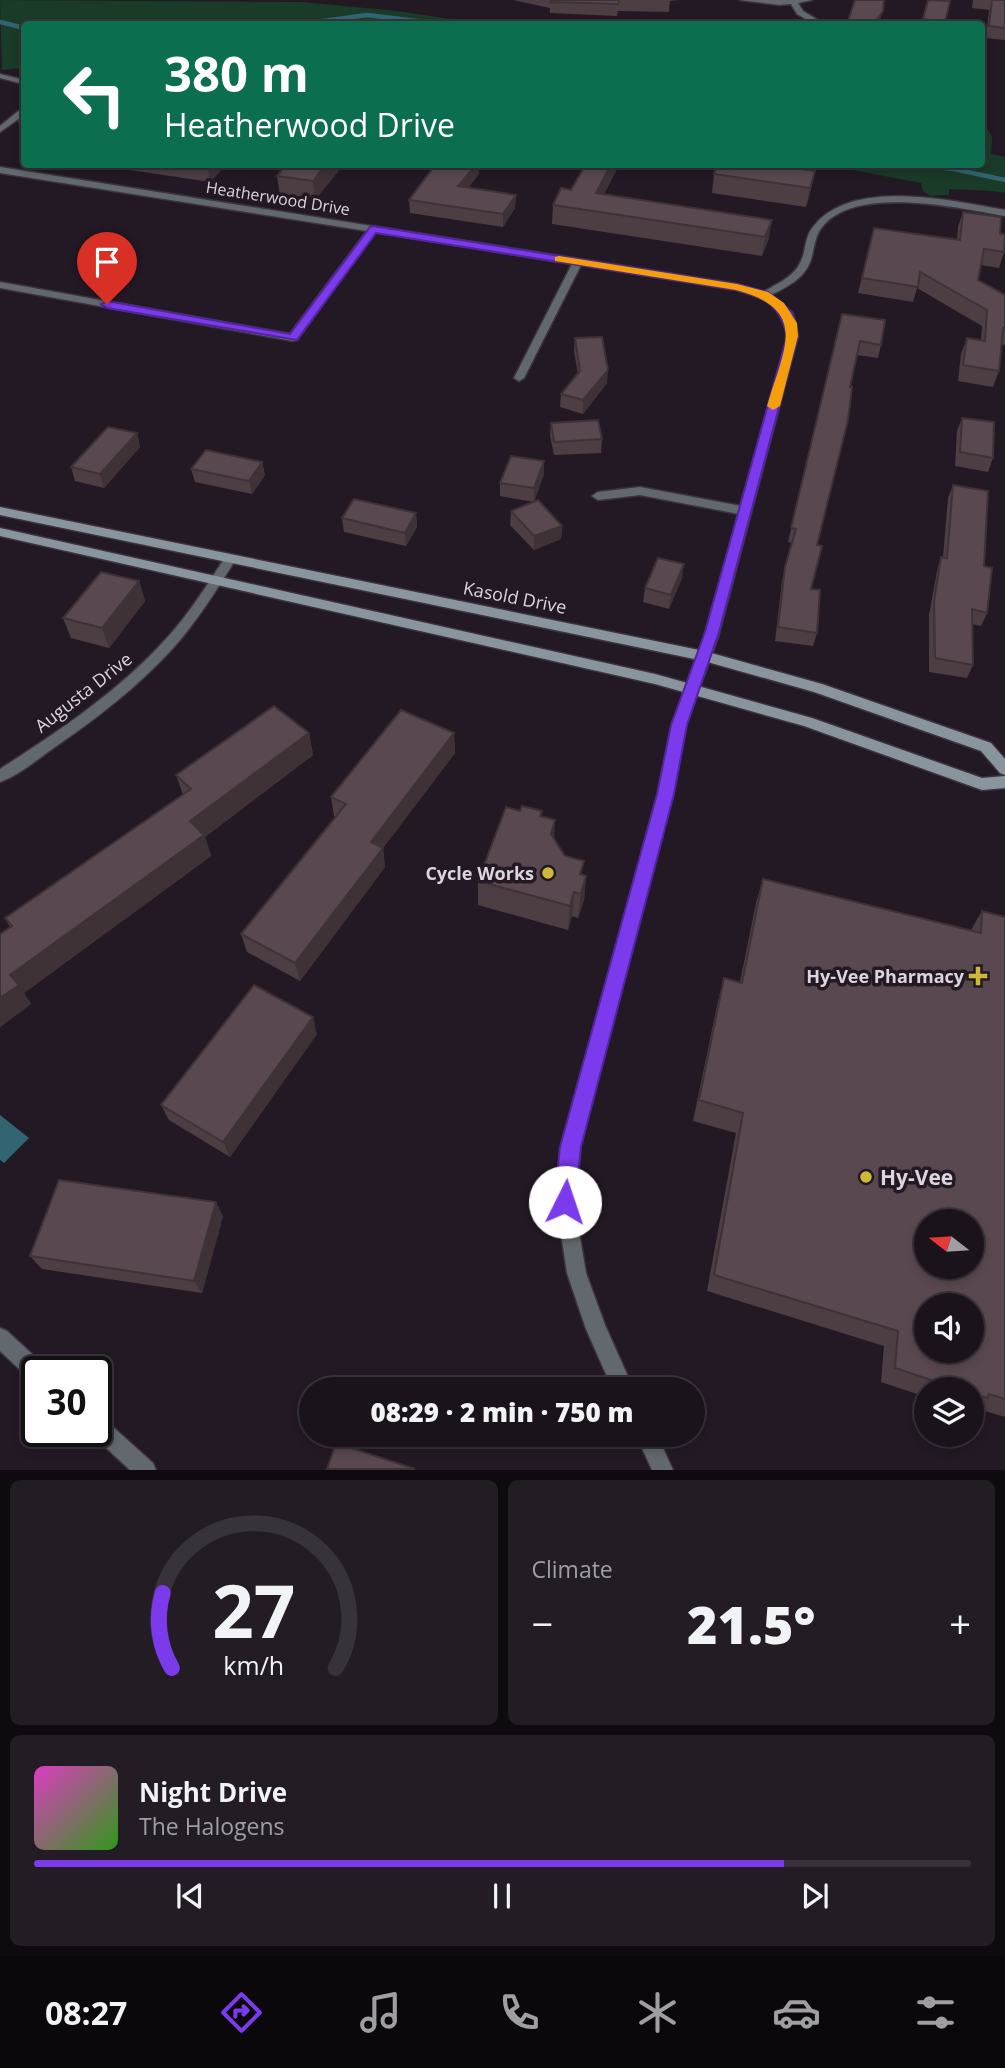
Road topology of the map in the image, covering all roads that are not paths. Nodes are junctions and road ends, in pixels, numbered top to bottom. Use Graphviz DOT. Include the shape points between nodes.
graph roads {
  1 [pos="743,0"];
  2 [pos="809,0"];
  3 [pos="794,3"];
  4 [pos="814,20"];
  5 [pos="0,76"];
  6 [pos="21,81"];
  7 [pos="21,113"];
  8 [pos="0,130"];
  9 [pos="0,170"];
  10 [pos="1005,213"];
  11 [pos="373,229"];
  12 [pos="578,262"];
  13 [pos="0,285"];
  14 [pos="764,295"];
  15 [pos="519,378"];
  16 [pos="598,496"];
  17 [pos="0,511"];
  18 [pos="745,511"];
  19 [pos="0,532"];
  20 [pos="230,559"];
  21 [pos="216,580"];
  22 [pos="704,656"];
  23 [pos="692,688"];
  24 [pos="1005,769"];
  25 [pos="0,776"];
  26 [pos="1005,782"];
  27 [pos="0,1338"];
  28 [pos="21,1357"];
  29 [pos="618,1377"];
  30 [pos="112,1439"];
  31 [pos="652,1447"];
  32 [pos="146,1469"];
  33 [pos="663,1469"];
  1 -- 3 [label="street"];
  2 -- 3 [label="street"];
  3 -- 4 [label="street"];
  5 -- 6 [label="street"];
  7 -- 8 [label="street"];
  9 -- 11 [label="street, Heatherwood Drive"];
  10 -- 14 [label="street" via="915,200 853,206 816,228 800,272"];
  11 -- 12 [label="street, Heatherwood Drive"];
  11 -- 13 [label="street" via="293,338"];
  12 -- 14 [label="street, Heatherwood Drive"];
  12 -- 15 [label="street"];
  14 -- 18 [label="street" via="788,314 793,336"];
  16 -- 18 [label="street" via="640,491"];
  17 -- 20 [label="main road, Kasold Drive"];
  18 -- 22 [label="street"];
  19 -- 21 [label="main road"];
  20 -- 21 [label="street, Augusta Drive"];
  20 -- 22 [label="main road, Kasold Drive"];
  21 -- 23 [label="main road"];
  21 -- 25 [label="street, Augusta Drive" via="178,634 126,687"];
  22 -- 23 [label="street"];
  22 -- 24 [label="main road, Kasold Drive" via="817,688 986,747"];
  23 -- 26 [label="main road" via="807,722 982,784"];
  23 -- 29 [label="street" via="571,1147 565,1186 565,1219 578,1282"];
  27 -- 28 [label="street"];
  30 -- 32 [label="street"];
  31 -- 33 [label="street"];
}
